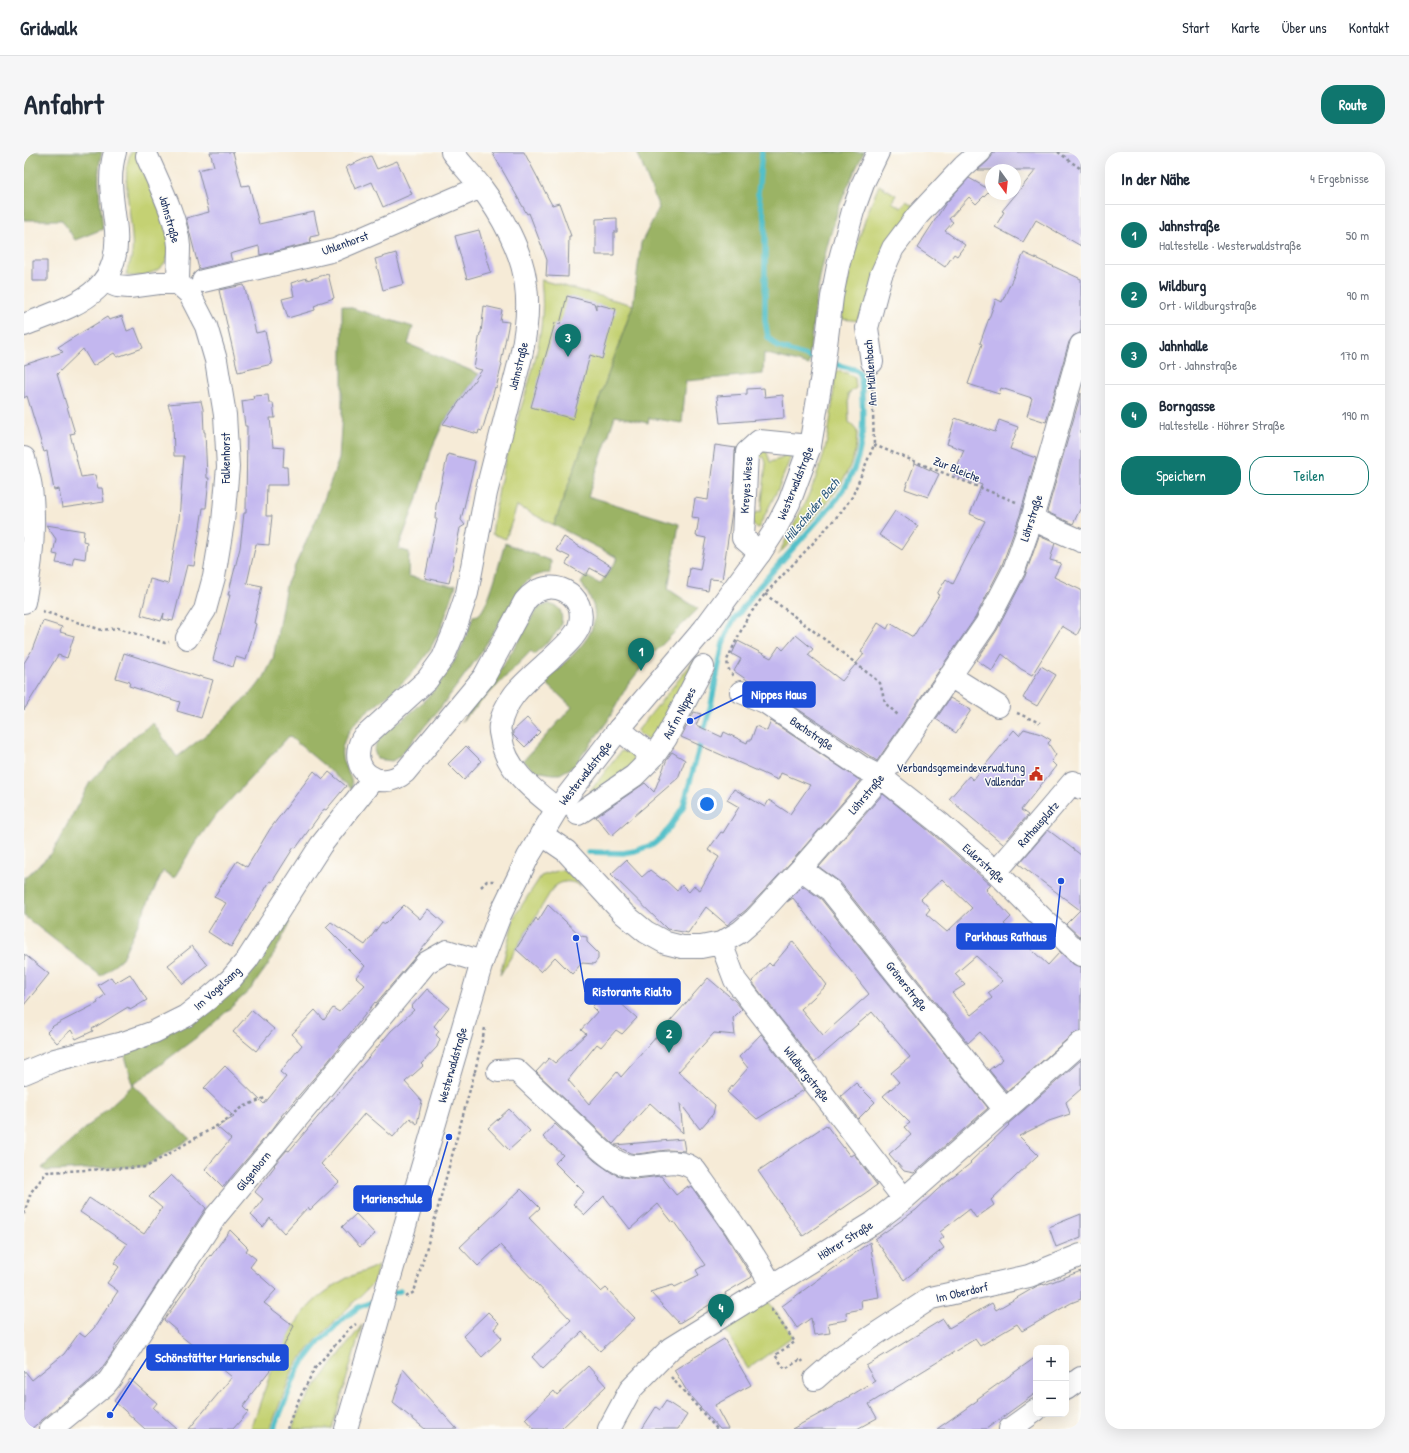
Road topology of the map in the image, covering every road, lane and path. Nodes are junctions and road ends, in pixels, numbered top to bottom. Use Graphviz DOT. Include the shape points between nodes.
graph roads {
  1 [pos="115,152"];
  2 [pos="452,152"];
  3 [pos="878,152"];
  4 [pos="980,152"];
  5 [pos="1058,152"];
  6 [pos="147,156"];
  7 [pos="1081,169"];
  8 [pos="481,187"];
  9 [pos="105,281"];
  10 [pos="203,281"];
  11 [pos="178,283"];
  12 [pos="24,325"];
  13 [pos="1081,345"];
  14 [pos="872,362"];
  15 [pos="874,445"];
  16 [pos="810,446"];
  17 [pos="24,458"];
  18 [pos="1033,514"];
  19 [pos="29,526"];
  20 [pos="1081,541"];
  21 [pos="760,553"];
  22 [pos="765,594"];
  23 [pos="31,606"];
  24 [pos="187,638"];
  25 [pos="703,667"];
  26 [pos="950,676"];
  27 [pos="741,692"];
  28 [pos="998,706"];
  29 [pos="1040,723"];
  30 [pos="619,728"];
  31 [pos="913,730"];
  32 [pos="653,757"];
  33 [pos="881,777"];
  34 [pos="373,779"];
  35 [pos="1081,788"];
  36 [pos="557,809"];
  37 [pos="578,814"];
  38 [pos="541,834"];
  39 [pos="801,870"];
  40 [pos="996,872"];
  41 [pos="721,942"];
  42 [pos="1081,955"];
  43 [pos="482,962"];
  44 [pos="486,1026"];
  45 [pos="1081,1043"];
  46 [pos="475,1071"];
  47 [pos="498,1071"];
  48 [pos="24,1073"];
  49 [pos="268,1097"];
  50 [pos="1005,1110"];
  51 [pos="904,1199"];
  52 [pos="24,1214"];
  53 [pos="1081,1255"];
  54 [pos="766,1290"];
  55 [pos="396,1291"];
  56 [pos="366,1327"];
  57 [pos="657,1361"];
  58 [pos="1081,1378"];
  59 [pos="815,1379"];
  60 [pos="1069,1387"];
  61 [pos="1033,1412"];
  62 [pos="50,1429"];
  63 [pos="287,1429"];
  64 [pos="346,1429"];
  65 [pos="609,1429"];
  66 [pos="717,1429"];
  67 [pos="1010,1429"];
  1 -- 9 [label="street" via="111,190 117,250"];
  2 -- 8 [label="street, Jahnstraße"];
  3 -- 16 [label="street, Westerwaldstraße" via="853,211 838,266"];
  4 -- 14 [label="street, Am Mühlenbach" via="918,214 893,248 881,275 868,322"];
  5 -- 7 [label="path"];
  6 -- 11 [label="street, Jahnstraße" via="177,233"];
  8 -- 10 [label="street, Uhlenhorst" via="336,250"];
  8 -- 34 [label="street, Jahnstraße" via="505,225 523,268 526,286 526,334 486,493 467,593 454,632 443,658 427,680 362,738 359,745 359,761 362,769"];
  9 -- 11 [label="street" via="128,287"];
  9 -- 12 [label="street" via="78,303"];
  11 -- 24 [label="street, Falkenhorst" via="189,293 206,326 216,360 225,415 228,467 214,577 205,610"];
  13 -- 18 [label="street, Löhrstraße"];
  14 -- 15 [label="path, Am Mühlenbach"];
  15 -- 18 [label="path, Zur Bleiche"];
  15 -- 22 [label="path, Am Mühlenbach" via="852,497 842,512"];
  16 -- 21 [label="street, Westerwaldstraße" via="789,503"];
  16 -- 21 [label="street, Kreyes Wiese" via="759,441 747,452 743,538"];
  17 -- 19 [label="street" via="31,487"];
  18 -- 20 [label="street"];
  18 -- 26 [label="street, Löhrstraße" via="1014,570 1004,590 986,624"];
  19 -- 23 [label="street" via="32,556"];
  21 -- 30 [label="street, Westerwaldstraße" via="680,660"];
  22 -- 27 [label="path, Am Mühlenbach" via="747,618 727,660 728,668"];
  22 -- 31 [label="path" via="880,683 885,702"];
  23 -- 24 [label="path" via="102,630 118,628 165,642"];
  25 -- 32 [label="street, Auf'm Nippes" via="666,738"];
  26 -- 28 [label="street"];
  26 -- 31 [label="street, Löhrstraße"];
  27 -- 33 [label="street, Bachstraße" via="765,702 863,768"];
  28 -- 29 [label="path"];
  30 -- 32 [label="street"];
  30 -- 36 [label="street, Westerwaldstraße"];
  31 -- 33 [label="street, Löhrstraße"];
  32 -- 37 [label="street, Auf'm Nippes" via="634,776"];
  33 -- 39 [label="street, Löhrstraße"];
  33 -- 40 [label="street, Eulerstraße"];
  34 -- 36 [label="street" via="387,781 405,772 484,677 529,595 541,588 555,587 570,594 576,601 580,611 578,627 570,639 515,694 506,707 499,726 502,745 520,777"];
  34 -- 48 [label="street, Im Vogelsang" via="321,845 247,960 209,998 186,1016 154,1032 55,1060"];
  35 -- 40 [label="street, Rathausplatz" via="1073,782 1016,855"];
  36 -- 38 [label="street, Westerwaldstraße"];
  38 -- 41 [label="street, Löhrstraße" via="566,851 624,914 646,932 666,943 682,947 701,947"];
  38 -- 43 [label="street, Westerwaldstraße" via="500,915"];
  39 -- 41 [label="street, Löhrstraße" via="756,919 740,932"];
  39 -- 50 [label="street, Grönerstraße" via="830,890"];
  40 -- 42 [label="street, Eulerstraße"];
  41 -- 51 [label="street, Wildburgstraße" via="734,980"];
  43 -- 55 [label="street, Westerwaldstraße"];
  43 -- 62 [label="street, Gilgenborn" via="447,951 426,963 216,1216 110,1379"];
  44 -- 46 [label="path"];
  45 -- 50 [label="street, Höhrer Straße"];
  46 -- 47 [label="path"];
  46 -- 55 [label="path" via="414,1292"];
  47 -- 54 [label="street" via="516,1070 617,1162 631,1166 672,1162 692,1167 736,1226 756,1258"];
  49 -- 52 [label="path" via="242,1107 222,1122 146,1167 48,1172 31,1192"];
  50 -- 51 [label="street, Höhrer Straße"];
  51 -- 54 [label="street, Höhrer Straße" via="872,1223"];
  53 -- 59 [label="street, Im Oberdorf" via="1029,1276 931,1298 839,1358"];
  54 -- 57 [label="street, Höhrer Straße" via="671,1348"];
  54 -- 59 [label="path" via="795,1342 775,1354 785,1369 801,1359"];
  55 -- 56 [label="street, Westerwaldstraße, bridge"];
  56 -- 63 [label="path" via="350,1328 315,1368"];
  56 -- 64 [label="street, Westerwaldstraße"];
  57 -- 65 [label="street, Höhrer Straße" via="630,1390"];
  57 -- 66 [label="path"];
  58 -- 60 [label="street"];
  61 -- 67 [label="street"];
}
